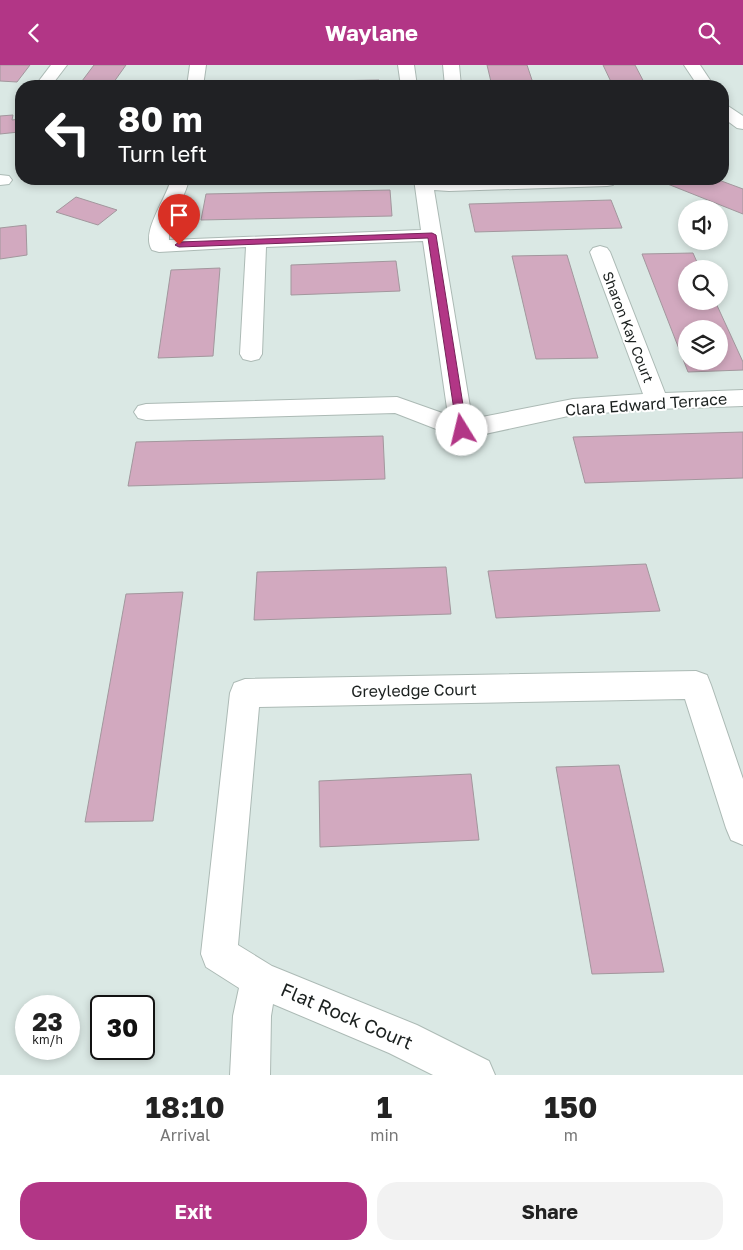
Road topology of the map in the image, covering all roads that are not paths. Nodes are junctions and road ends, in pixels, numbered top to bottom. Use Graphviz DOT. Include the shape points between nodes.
graph roads {
  1 [pos="59,65"];
  2 [pos="198,65"];
  3 [pos="406,65"];
  4 [pos="451,65"];
  5 [pos="692,65"];
  6 [pos="48,80"];
  7 [pos="196,80"];
  8 [pos="408,80"];
  9 [pos="452,80"];
  10 [pos="702,80"];
  11 [pos="729,114"];
  12 [pos="743,124"];
  13 [pos="179,185"];
  14 [pos="424,185"];
  15 [pos="443,185"];
  16 [pos="481,185"];
  17 [pos="432,235"];
  18 [pos="256,241"];
  19 [pos="600,253"];
  20 [pos="250,354"];
  21 [pos="743,398"];
  22 [pos="656,401"];
  23 [pos="146,412"];
  24 [pos="462,430"];
  25 [pos="743,828"];
  26 [pos="219,954"];
  27 [pos="259,979"];
  28 [pos="250,1075"];
  29 [pos="475,1075"];
  1 -- 6 [label="street"];
  2 -- 7 [label="street"];
  3 -- 8 [label="street"];
  4 -- 9 [label="street"];
  5 -- 10 [label="street"];
  11 -- 12 [label="street"];
  13 -- 18 [label="street" via="158,229 160,246"];
  14 -- 17 [label="street"];
  15 -- 16 [label="street"];
  17 -- 18 [label="street"];
  17 -- 24 [label="street"];
  18 -- 20 [label="street"];
  19 -- 22 [label="street, Sharon Kay Court"];
  21 -- 22 [label="street, Clara Edward Terrace"];
  22 -- 24 [label="street, Clara Edward Terrace" via="558,409"];
  23 -- 24 [label="street" via="398,405"];
  25 -- 26 [label="street, Greyledge Court" via="696,685 245,693"];
  26 -- 27 [label="street, Flat Rock Court"];
  27 -- 28 [label="street" via="252,1017"];
  27 -- 29 [label="street, Flat Rock Court" via="403,1039"];
}
